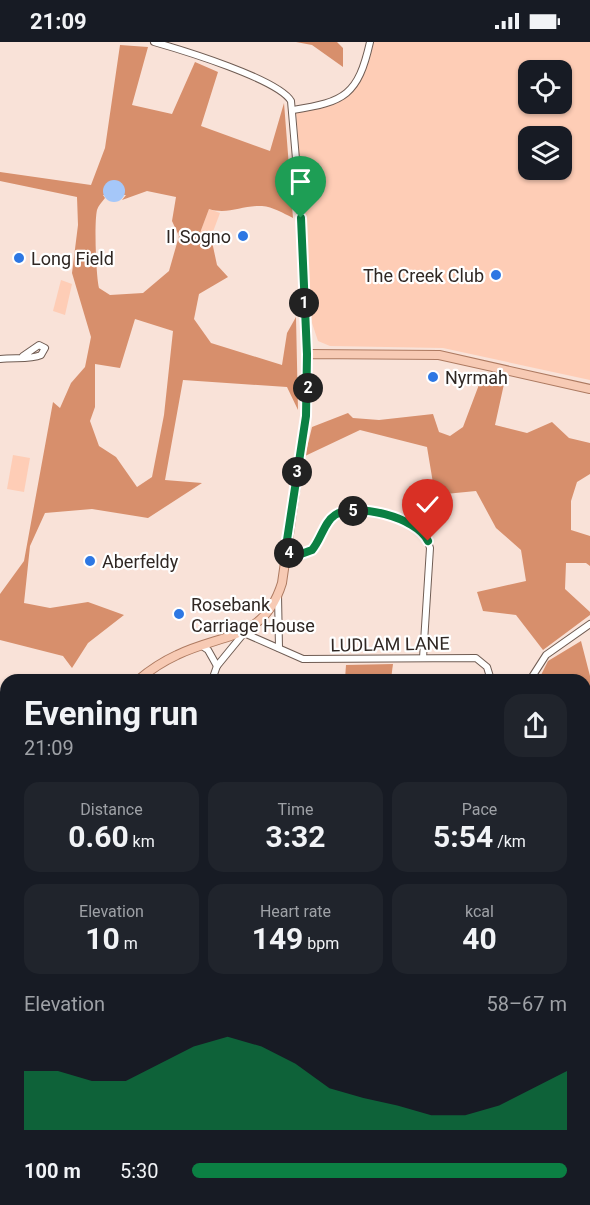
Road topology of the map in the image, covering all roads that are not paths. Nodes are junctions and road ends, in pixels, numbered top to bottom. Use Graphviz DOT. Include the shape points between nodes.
graph roads {
  1 [pos="154,42"];
  2 [pos="370,42"];
  3 [pos="172,45"];
  4 [pos="293,110"];
  5 [pos="307,354"];
  6 [pos="23,356"];
  7 [pos="0,359"];
  8 [pos="590,389"];
  9 [pos="285,553"];
  10 [pos="278,594"];
  11 [pos="590,624"];
  12 [pos="244,633"];
  13 [pos="202,646"];
  14 [pos="279,648"];
  15 [pos="423,658"];
  16 [pos="217,666"];
  17 [pos="147,674"];
  18 [pos="214,674"];
  19 [pos="489,674"];
  20 [pos="534,674"];
  1 -- 3 [label="street"];
  2 -- 4 [label="street" via="348,94 323,105"];
  3 -- 4 [label="street" via="281,89 290,98"];
  4 -- 5 [label="street"];
  5 -- 8 [label="main road" via="439,355"];
  5 -- 9 [label="main road" via="306,416"];
  6 -- 7 [label="street"];
  9 -- 10 [label="main road"];
  9 -- 15 [label="street" via="312,550 331,518 342,511 392,515 417,526 430,548"];
  10 -- 12 [label="main road" via="260,622"];
  10 -- 14 [label="street"];
  11 -- 20 [label="street" via="546,655"];
  12 -- 13 [label="main road"];
  12 -- 14 [label="street, LUDLAM LANE"];
  12 -- 16 [label="street"];
  13 -- 16 [label="street"];
  13 -- 17 [label="main road" via="177,654"];
  14 -- 15 [label="street, LUDLAM LANE" via="312,660"];
  15 -- 19 [label="street, LUDLAM LANE" via="476,658"];
  16 -- 18 [label="street"];
}
